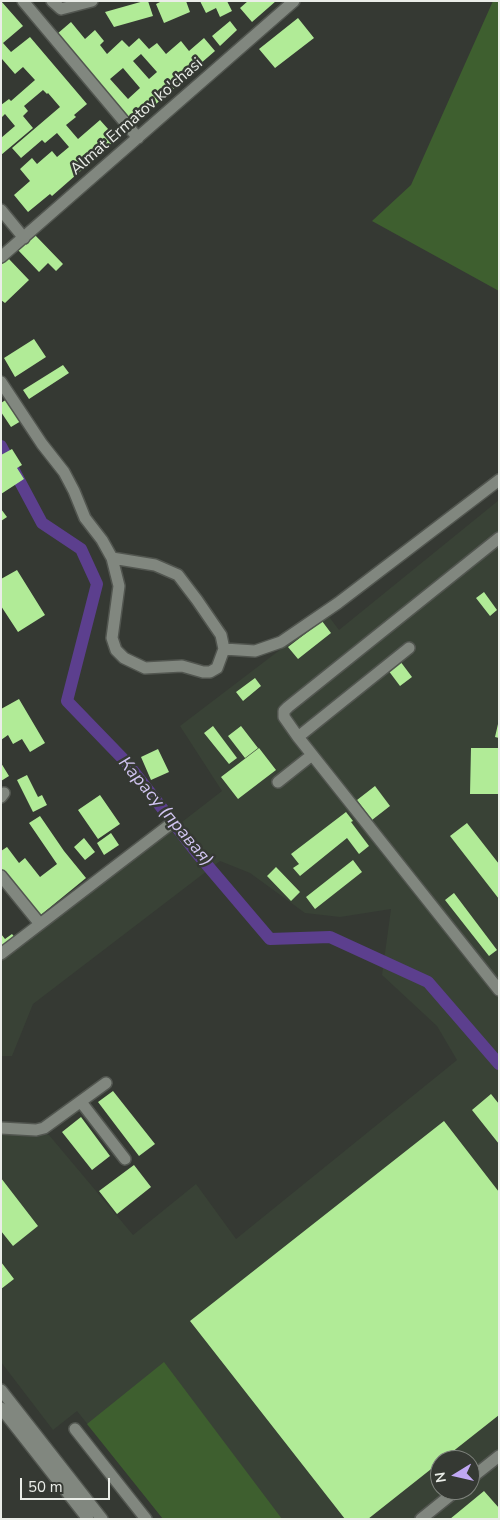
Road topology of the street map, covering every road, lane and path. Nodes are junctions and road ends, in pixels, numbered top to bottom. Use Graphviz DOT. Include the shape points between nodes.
graph roads {
  1 [pos="23,1"];
  2 [pos="52,1"];
  3 [pos="92,1"];
  4 [pos="294,1"];
  5 [pos="138,138"];
  6 [pos="1,210"];
  7 [pos="24,238"];
  8 [pos="1,257"];
  9 [pos="1,382"];
  10 [pos="499,480"];
  11 [pos="499,538"];
  12 [pos="112,558"];
  13 [pos="409,648"];
  14 [pos="224,649"];
  15 [pos="298,737"];
  16 [pos="312,755"];
  17 [pos="278,782"];
  18 [pos="168,826"];
  19 [pos="1,876"];
  20 [pos="40,924"];
  21 [pos="1,954"];
  22 [pos="499,990"];
  23 [pos="106,1083"];
  24 [pos="81,1102"];
  25 [pos="1,1128"];
  26 [pos="125,1159"];
  27 [pos="1,1390"];
  28 [pos="1,1408"];
  29 [pos="75,1429"];
  30 [pos="499,1456"];
  31 [pos="480,1472"];
  32 [pos="445,1500"];
  33 [pos="88,1519"];
  34 [pos="102,1519"];
  35 [pos="146,1519"];
  36 [pos="421,1519"];
  1 -- 5 [label="street"];
  2 -- 3 [label="street" via="61,9"];
  4 -- 5 [label="street, Almat Ermatov ko'chasi"];
  5 -- 7 [label="street, Almat Ermatov ko'chasi"];
  6 -- 7 [label="street"];
  7 -- 8 [label="street, Almat Ermatov ko'chasi"];
  9 -- 12 [label="street" via="64,472 85,518"];
  10 -- 14 [label="street" via="338,603 281,642 255,651"];
  11 -- 15 [label="street" via="288,707 284,717"];
  12 -- 14 [label="street" via="155,565 178,575 221,635"];
  12 -- 14 [label="street" via="119,586 112,638 116,650 124,658 145,668 182,666 210,672 217,668"];
  13 -- 15 [label="street"];
  15 -- 16 [label="street"];
  16 -- 17 [label="street"];
  16 -- 22 [label="street"];
  18 -- 20 [label="street"];
  19 -- 20 [label="street"];
  20 -- 21 [label="street"];
  23 -- 24 [label="street"];
  24 -- 25 [label="street" via="44,1128"];
  24 -- 26 [label="street"];
  27 -- 34 [label="street"];
  28 -- 33 [label="street"];
  29 -- 35 [label="street"];
  30 -- 31 [label="street"];
  32 -- 36 [label="street"];
}
